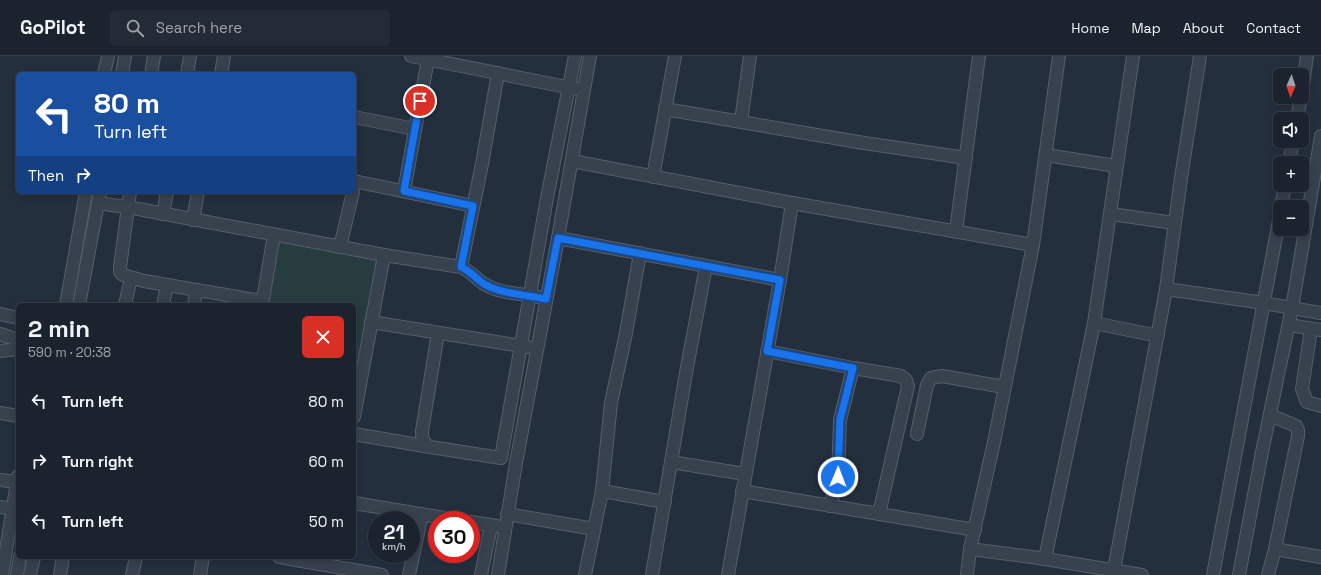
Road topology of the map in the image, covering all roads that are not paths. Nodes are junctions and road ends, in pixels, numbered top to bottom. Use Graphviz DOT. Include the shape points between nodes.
graph roads {
  1 [pos="108,56"];
  2 [pos="125,56"];
  3 [pos="154,56"];
  4 [pos="190,56"];
  5 [pos="224,56"];
  6 [pos="411,56"];
  7 [pos="575,56"];
  8 [pos="590,56"];
  9 [pos="675,56"];
  10 [pos="750,56"];
  11 [pos="979,56"];
  12 [pos="1059,56"];
  13 [pos="1133,56"];
  14 [pos="1200,56"];
  15 [pos="1307,56"];
  16 [pos="428,59"];
  17 [pos="1305,68"];
  18 [pos="104,72"];
  19 [pos="122,72"];
  20 [pos="151,72"];
  21 [pos="187,72"];
  22 [pos="221,72"];
  23 [pos="498,73"];
  24 [pos="570,88"];
  25 [pos="583,90"];
  26 [pos="666,109"];
  27 [pos="356,117"];
  28 [pos="741,121"];
  29 [pos="415,129"];
  30 [pos="1321,139"];
  31 [pos="1046,155"];
  32 [pos="966,158"];
  33 [pos="572,161"];
  34 [pos="1116,166"];
  35 [pos="653,177"];
  36 [pos="356,185"];
  37 [pos="404,191"];
  38 [pos="86,194"];
  39 [pos="130,194"];
  40 [pos="167,194"];
  41 [pos="198,194"];
  42 [pos="352,194"];
  43 [pos="99,198"];
  44 [pos="792,203"];
  45 [pos="473,206"];
  46 [pos="128,208"];
  47 [pos="163,214"];
  48 [pos="1111,214"];
  49 [pos="193,220"];
  50 [pos="1174,223"];
  51 [pos="956,231"];
  52 [pos="274,235"];
  53 [pos="1276,236"];
  54 [pos="558,238"];
  55 [pos="1033,245"];
  56 [pos="340,247"];
  57 [pos="640,253"];
  58 [pos="384,255"];
  59 [pos="706,266"];
  60 [pos="461,267"];
  61 [pos="131,278"];
  62 [pos="780,280"];
  63 [pos="167,285"];
  64 [pos="1166,289"];
  65 [pos="196,290"];
  66 [pos="530,295"];
  67 [pos="546,299"];
  68 [pos="227,300"];
  69 [pos="66,303"];
  70 [pos="79,303"];
  71 [pos="125,303"];
  72 [pos="163,303"];
  73 [pos="194,303"];
  74 [pos="262,303"];
  75 [pos="1264,303"];
  76 [pos="1292,308"];
  77 [pos="1321,313"];
  78 [pos="0,314"];
  79 [pos="16,318"];
  80 [pos="371,322"];
  81 [pos="1094,322"];
  82 [pos="1289,325"];
  83 [pos="1316,330"];
  84 [pos="438,332"];
  85 [pos="0,334"];
  86 [pos="1158,336"];
  87 [pos="16,339"];
  88 [pos="520,346"];
  89 [pos="537,348"];
  90 [pos="16,349"];
  91 [pos="0,351"];
  92 [pos="767,351"];
  93 [pos="853,368"];
  94 [pos="1004,387"];
  95 [pos="356,406"];
  96 [pos="1321,406"];
  97 [pos="0,413"];
  98 [pos="1270,415"];
  99 [pos="16,416"];
  100 [pos="356,434"];
  101 [pos="917,434"];
  102 [pos="430,447"];
  103 [pos="671,462"];
  104 [pos="745,474"];
  105 [pos="16,479"];
  106 [pos="0,480"];
  107 [pos="16,491"];
  108 [pos="602,491"];
  109 [pos="742,491"];
  110 [pos="664,502"];
  111 [pos="356,503"];
  112 [pos="830,506"];
  113 [pos="0,507"];
  114 [pos="13,509"];
  115 [pos="422,514"];
  116 [pos="507,514"];
  117 [pos="879,514"];
  118 [pos="428,515"];
  119 [pos="480,524"];
  120 [pos="491,526"];
  121 [pos="505,527"];
  122 [pos="594,529"];
  123 [pos="975,530"];
  124 [pos="970,549"];
  125 [pos="1275,549"];
  126 [pos="1321,557"];
  127 [pos="20,559"];
  128 [pos="34,559"];
  129 [pos="63,559"];
  130 [pos="136,559"];
  131 [pos="203,559"];
  132 [pos="291,559"];
  133 [pos="1045,559"];
  134 [pos="1114,570"];
  135 [pos="2,575"];
  136 [pos="17,575"];
  137 [pos="30,575"];
  138 [pos="60,575"];
  139 [pos="132,575"];
  140 [pos="200,575"];
  141 [pos="382,575"];
  142 [pos="409,575"];
  143 [pos="482,575"];
  144 [pos="498,575"];
  145 [pos="585,575"];
  146 [pos="652,575"];
  147 [pos="728,575"];
  148 [pos="967,575"];
  149 [pos="1142,575"];
  150 [pos="1213,575"];
  151 [pos="1238,575"];
  152 [pos="1268,575"];
  1 -- 18 [label="street"];
  2 -- 19 [label="street"];
  3 -- 20 [label="street"];
  4 -- 21 [label="street"];
  5 -- 22 [label="street"];
  6 -- 16 [label="street"];
  7 -- 24 [label="street"];
  8 -- 25 [label="street"];
  9 -- 26 [label="street"];
  10 -- 28 [label="street"];
  11 -- 32 [label="street"];
  12 -- 31 [label="street"];
  13 -- 34 [label="street"];
  14 -- 50 [label="street"];
  15 -- 17 [label="street"];
  16 -- 23 [label="street"];
  16 -- 29 [label="street"];
  23 -- 24 [label="street"];
  23 -- 45 [label="street"];
  24 -- 25 [label="street"];
  24 -- 66 [label="street"];
  25 -- 33 [label="street"];
  26 -- 28 [label="street"];
  26 -- 35 [label="street"];
  27 -- 29 [label="street"];
  28 -- 32 [label="street"];
  29 -- 37 [label="street"];
  30 -- 76 [label="street"];
  31 -- 34 [label="street"];
  31 -- 55 [label="street"];
  32 -- 51 [label="street"];
  33 -- 35 [label="street"];
  33 -- 54 [label="street"];
  34 -- 48 [label="street"];
  35 -- 44 [label="street"];
  36 -- 37 [label="street"];
  37 -- 45 [label="street"];
  38 -- 69 [label="street"];
  39 -- 46 [label="street"];
  40 -- 47 [label="street"];
  41 -- 49 [label="street"];
  42 -- 56 [label="street"];
  43 -- 46 [label="street"];
  43 -- 70 [label="street"];
  44 -- 51 [label="street"];
  44 -- 62 [label="street"];
  45 -- 60 [label="street"];
  46 -- 47 [label="street"];
  46 -- 61 [label="street" via="120,272"];
  47 -- 49 [label="street"];
  48 -- 50 [label="street"];
  48 -- 81 [label="street"];
  49 -- 52 [label="street"];
  50 -- 64 [label="street"];
  51 -- 55 [label="street"];
  52 -- 56 [label="street"];
  52 -- 74 [label="street"];
  53 -- 75 [label="street"];
  54 -- 57 [label="street"];
  54 -- 67 [label="street"];
  55 -- 94 [label="street"];
  56 -- 58 [label="street"];
  57 -- 59 [label="street"];
  57 -- 108 [label="street" via="611,403"];
  58 -- 60 [label="street"];
  58 -- 80 [label="street"];
  59 -- 62 [label="street"];
  59 -- 103 [label="street"];
  60 -- 66 [label="street" via="470,271 486,285"];
  61 -- 63 [label="street"];
  61 -- 71 [label="street"];
  62 -- 92 [label="street"];
  63 -- 65 [label="street"];
  63 -- 72 [label="street"];
  64 -- 75 [label="street"];
  64 -- 86 [label="street"];
  65 -- 68 [label="street"];
  65 -- 73 [label="street"];
  66 -- 67 [label="street"];
  66 -- 88 [label="street"];
  67 -- 89 [label="street"];
  68 -- 74 [label="street"];
  75 -- 76 [label="street"];
  75 -- 150 [label="street"];
  76 -- 77 [label="street"];
  76 -- 82 [label="street"];
  78 -- 79 [label="street"];
  80 -- 84 [label="street"];
  80 -- 95 [label="street"];
  81 -- 86 [label="street"];
  81 -- 133 [label="street"];
  82 -- 83 [label="street"];
  82 -- 98 [label="street"];
  83 -- 96 [label="street" via="1302,390 1307,402"];
  84 -- 88 [label="street"];
  84 -- 102 [label="street" via="422,431 422,439"];
  85 -- 87 [label="street"];
  86 -- 134 [label="street"];
  88 -- 89 [label="street"];
  88 -- 102 [label="street" via="501,458"];
  89 -- 116 [label="street"];
  90 -- 91 [label="street"];
  92 -- 93 [label="street"];
  92 -- 104 [label="street"];
  93 -- 112 [label="street" via="840,420 838,477"];
  93 -- 117 [label="street" via="901,376 908,386"];
  94 -- 101 [label="street" via="942,376 932,378 927,385"];
  94 -- 123 [label="street"];
  97 -- 99 [label="street"];
  98 -- 125 [label="street" via="1289,422 1298,430"];
  98 -- 151 [label="street"];
  100 -- 102 [label="street"];
  103 -- 104 [label="street"];
  103 -- 110 [label="street"];
  104 -- 109 [label="street"];
  105 -- 106 [label="street"];
  107 -- 114 [label="street"];
  108 -- 110 [label="street"];
  108 -- 122 [label="street"];
  109 -- 112 [label="street"];
  109 -- 147 [label="street"];
  110 -- 146 [label="street"];
  111 -- 115 [label="street"];
  112 -- 117 [label="street"];
  113 -- 114 [label="street"];
  114 -- 135 [label="street"];
  115 -- 118 [label="street"];
  115 -- 142 [label="street"];
  116 -- 121 [label="street"];
  116 -- 122 [label="street"];
  117 -- 123 [label="street"];
  119 -- 120 [label="street"];
  120 -- 121 [label="street"];
  120 -- 143 [label="street"];
  121 -- 144 [label="street"];
  122 -- 145 [label="street"];
  123 -- 124 [label="street"];
  124 -- 133 [label="street"];
  124 -- 148 [label="street"];
  125 -- 126 [label="street"];
  125 -- 152 [label="street"];
  127 -- 136 [label="street"];
  128 -- 137 [label="street"];
  129 -- 138 [label="street"];
  130 -- 139 [label="street"];
  131 -- 140 [label="street"];
  132 -- 141 [label="street"];
  133 -- 134 [label="street"];
  134 -- 149 [label="street"];
}
